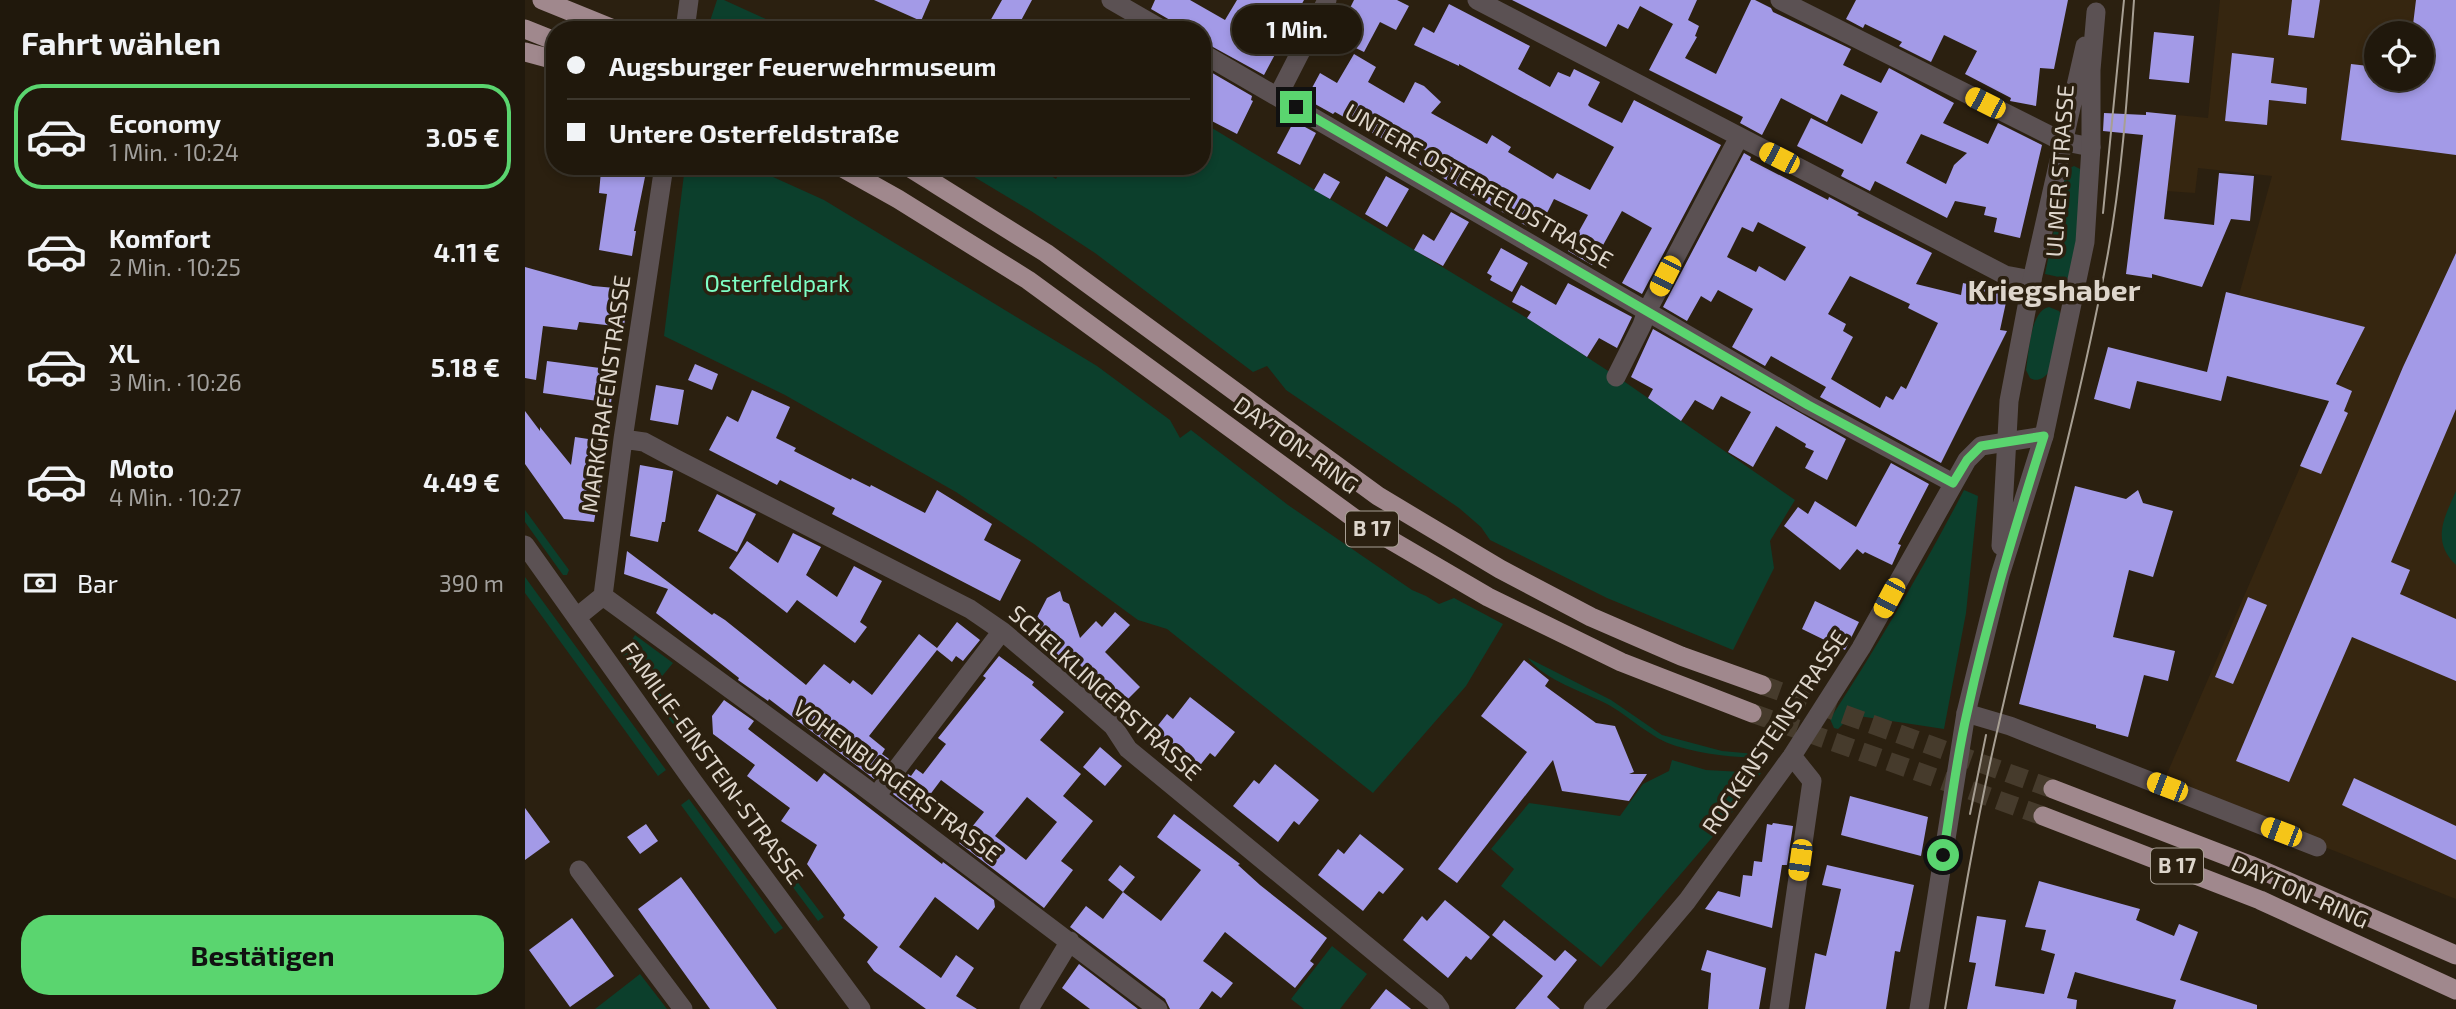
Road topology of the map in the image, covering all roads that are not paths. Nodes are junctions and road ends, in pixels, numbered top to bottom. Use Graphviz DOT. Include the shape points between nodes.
graph roads {
  1 [pos="541,0"];
  2 [pos="552,0"];
  3 [pos="689,0"];
  4 [pos="1111,0"];
  5 [pos="1327,0"];
  6 [pos="1477,0"];
  7 [pos="1780,0"];
  8 [pos="2097,6"];
  9 [pos="589,19"];
  10 [pos="594,21"];
  11 [pos="686,21"];
  12 [pos="1147,21"];
  13 [pos="525,29"];
  14 [pos="546,37"];
  15 [pos="525,52"];
  16 [pos="546,58"];
  17 [pos="1211,58"];
  18 [pos="1278,96"];
  19 [pos="1739,137"];
  20 [pos="2061,141"];
  21 [pos="2091,147"];
  22 [pos="663,175"];
  23 [pos="855,175"];
  24 [pos="921,175"];
  25 [pos="2032,280"];
  26 [pos="1647,311"];
  27 [pos="1616,377"];
  28 [pos="2044,436"];
  29 [pos="623,439"];
  30 [pos="2006,440"];
  31 [pos="1953,483"];
  32 [pos="525,545"];
  33 [pos="2000,575"];
  34 [pos="603,596"];
  35 [pos="577,617"];
  36 [pos="1002,631"];
  37 [pos="1762,685"];
  38 [pos="1752,713"];
  39 [pos="1966,713"];
  40 [pos="1792,756"];
  41 [pos="2053,789"];
  42 [pos="876,796"];
  43 [pos="2043,816"];
  44 [pos="2317,846"];
  45 [pos="579,870"];
  46 [pos="1070,941"];
  47 [pos="2456,954"];
  48 [pos="2456,990"];
  49 [pos="683,1009"];
  50 [pos="861,1009"];
  51 [pos="1029,1009"];
  52 [pos="1158,1009"];
  53 [pos="1440,1009"];
  54 [pos="1593,1009"];
  55 [pos="1779,1009"];
  56 [pos="1919,1009"];
  1 -- 9 [label="highway"];
  2 -- 9 [label="highway"];
  3 -- 11 [label="street"];
  4 -- 12 [label="street"];
  5 -- 18 [label="street"];
  6 -- 19 [label="street"];
  7 -- 20 [label="street"];
  8 -- 20 [label="street, ULMER STRASSE"];
  8 -- 21 [label="street, ULMER STRASSE"];
  9 -- 10 [label="highway"];
  13 -- 14 [label="highway"];
  15 -- 16 [label="highway"];
  17 -- 18 [label="street, UNTERE OSTERFELDSTRASSE"];
  18 -- 26 [label="street, UNTERE OSTERFELDSTRASSE"];
  19 -- 25 [label="street" via="2005,275"];
  19 -- 26 [label="street"];
  20 -- 21 [label="street"];
  20 -- 25 [label="street, ULMER STRASSE"];
  21 -- 28 [label="street, ULMER STRASSE" via="2085,242"];
  22 -- 29 [label="street, MARKGRAFENSTRASSE"];
  23 -- 38 [label="highway, DAYTON-RING / B 17" via="1028,280 1358,521 1488,597 1621,662"];
  24 -- 37 [label="highway, DAYTON-RING / B 17" via="1046,253 1378,496 1591,617"];
  25 -- 30 [label="street, ULMER STRASSE"];
  26 -- 27 [label="street"];
  26 -- 31 [label="street, UNTERE OSTERFELDSTRASSE"];
  28 -- 30 [label="street, ROCKENSTEINSTRASSE"];
  28 -- 33 [label="street, ULMER STRASSE"];
  29 -- 34 [label="street, MARKGRAFENSTRASSE"];
  29 -- 36 [label="street, SCHELKLINGERSTRASSE" via="654,447 957,602"];
  30 -- 31 [label="street, ROCKENSTEINSTRASSE" via="1981,446"];
  30 -- 33 [label="street, ULMER STRASSE"];
  31 -- 40 [label="street, ROCKENSTEINSTRASSE" via="1861,648"];
  32 -- 35 [label="street, FAMILIE-EINSTEIN-STRASSE"];
  33 -- 39 [label="street, ULMER STRASSE"];
  34 -- 35 [label="street"];
  34 -- 42 [label="street, VOHENBURGERSTRASSE"];
  35 -- 50 [label="street, FAMILIE-EINSTEIN-STRASSE"];
  36 -- 42 [label="street"];
  36 -- 53 [label="street, SCHELKLINGERSTRASSE" via="1108,722 1128,749"];
  39 -- 44 [label="street" via="2022,730"];
  39 -- 56 [label="street, ULMER STRASSE"];
  40 -- 54 [label="street, ROCKENSTEINSTRASSE" via="1687,901"];
  40 -- 55 [label="street" via="1812,781"];
  41 -- 47 [label="highway, DAYTON-RING / B 17" via="2251,864"];
  42 -- 46 [label="street, VOHENBURGERSTRASSE"];
  43 -- 48 [label="highway, DAYTON-RING / B 17" via="2260,900"];
  45 -- 49 [label="street"];
  46 -- 51 [label="street"];
  46 -- 52 [label="street, VOHENBURGERSTRASSE"];
}
